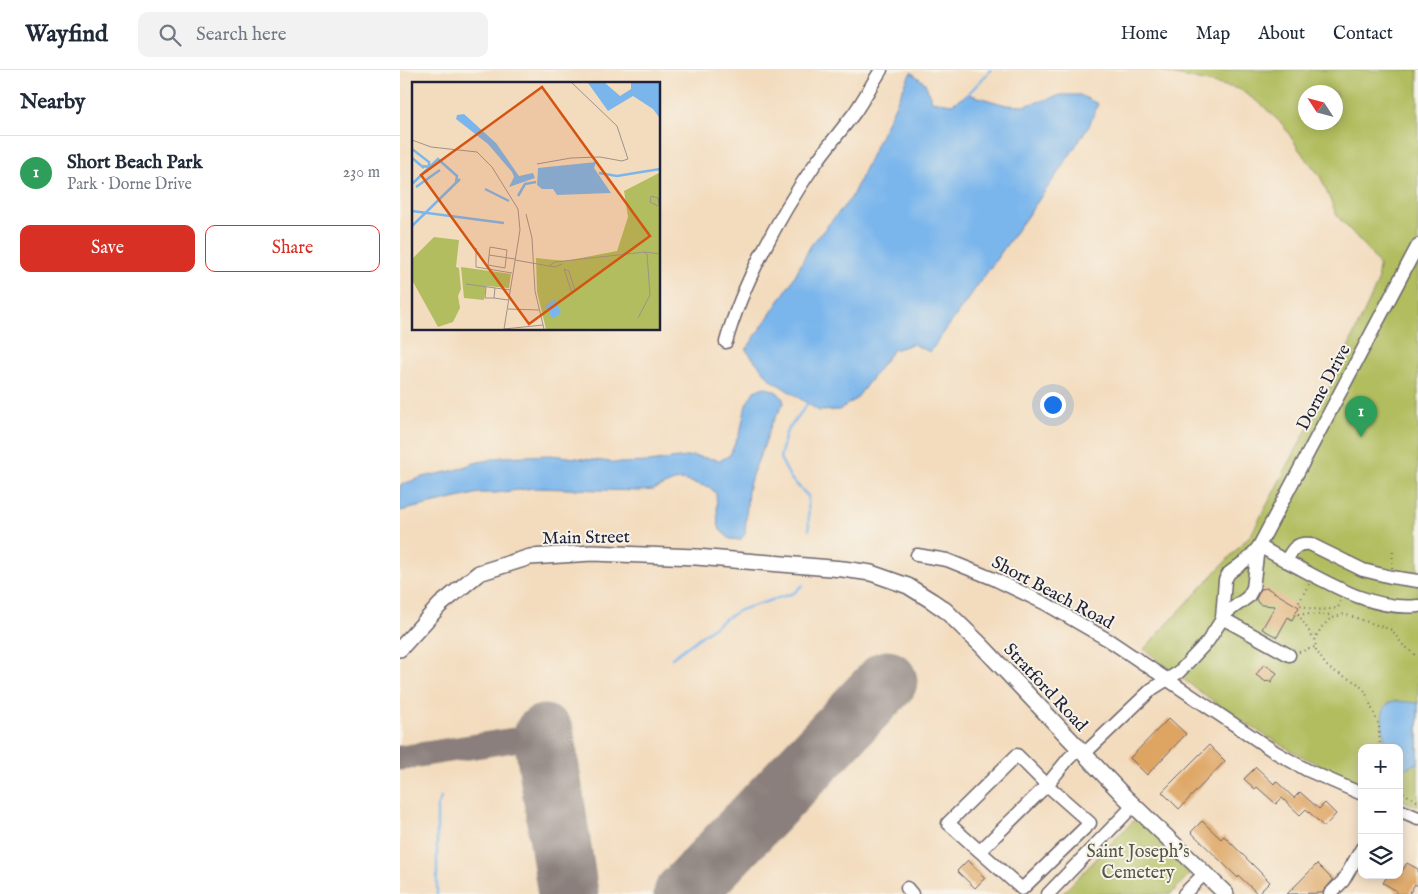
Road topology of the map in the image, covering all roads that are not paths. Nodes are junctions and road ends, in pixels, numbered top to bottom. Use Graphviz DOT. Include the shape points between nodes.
graph roads {
  1 [pos="881,70"];
  2 [pos="1418,245"];
  3 [pos="726,342"];
  4 [pos="1259,546"];
  5 [pos="916,555"];
  6 [pos="1286,561"];
  7 [pos="806,565"];
  8 [pos="1418,581"];
  9 [pos="1418,606"];
  10 [pos="1222,618"];
  11 [pos="400,649"];
  12 [pos="1290,655"];
  13 [pos="1166,679"];
  14 [pos="1081,752"];
  15 [pos="1047,785"];
  16 [pos="1358,792"];
  17 [pos="1134,805"];
  18 [pos="1403,812"];
  19 [pos="1418,818"];
  20 [pos="980,851"];
  21 [pos="1358,855"];
  22 [pos="1205,873"];
  23 [pos="1048,894"];
  24 [pos="1184,894"];
  25 [pos="1226,894"];
  26 [pos="1330,894"];
  1 -- 3 [label="street" via="798,191 755,270"];
  2 -- 4 [label="street, Dorne Drive"];
  4 -- 6 [label="street"];
  4 -- 10 [label="street, Dorne Drive" via="1225,580"];
  4 -- 10 [label="street, Dorne Drive" via="1252,592"];
  5 -- 13 [label="street, Short Beach Road" via="947,560 1046,604"];
  6 -- 8 [label="street" via="1295,546 1304,543 1350,565"];
  6 -- 9 [label="street" via="1345,591 1383,604"];
  7 -- 11 [label="main road, Main Street" via="592,553 530,557 478,573 440,605"];
  7 -- 14 [label="main road, Stratford Road" via="870,573 908,586 932,600 969,632"];
  10 -- 12 [label="street"];
  10 -- 13 [label="street, Dorne Drive" via="1200,650 1179,672"];
  13 -- 14 [label="street"];
  13 -- 16 [label="street, Short Beach Road" via="1288,760"];
  14 -- 15 [label="street" via="1069,758"];
  14 -- 17 [label="main road, Stratford Road"];
  15 -- 20 [label="street"];
  15 -- 20 [label="street" via="1017,754 948,823"];
  15 -- 20 [label="street" via="1090,823 1022,889"];
  17 -- 22 [label="main road, Stratford Road"];
  17 -- 23 [label="street"];
  18 -- 19 [label="street"];
  21 -- 26 [label="street" via="1343,881"];
  22 -- 24 [label="street"];
  22 -- 25 [label="main road, Stratford Road"];
}
